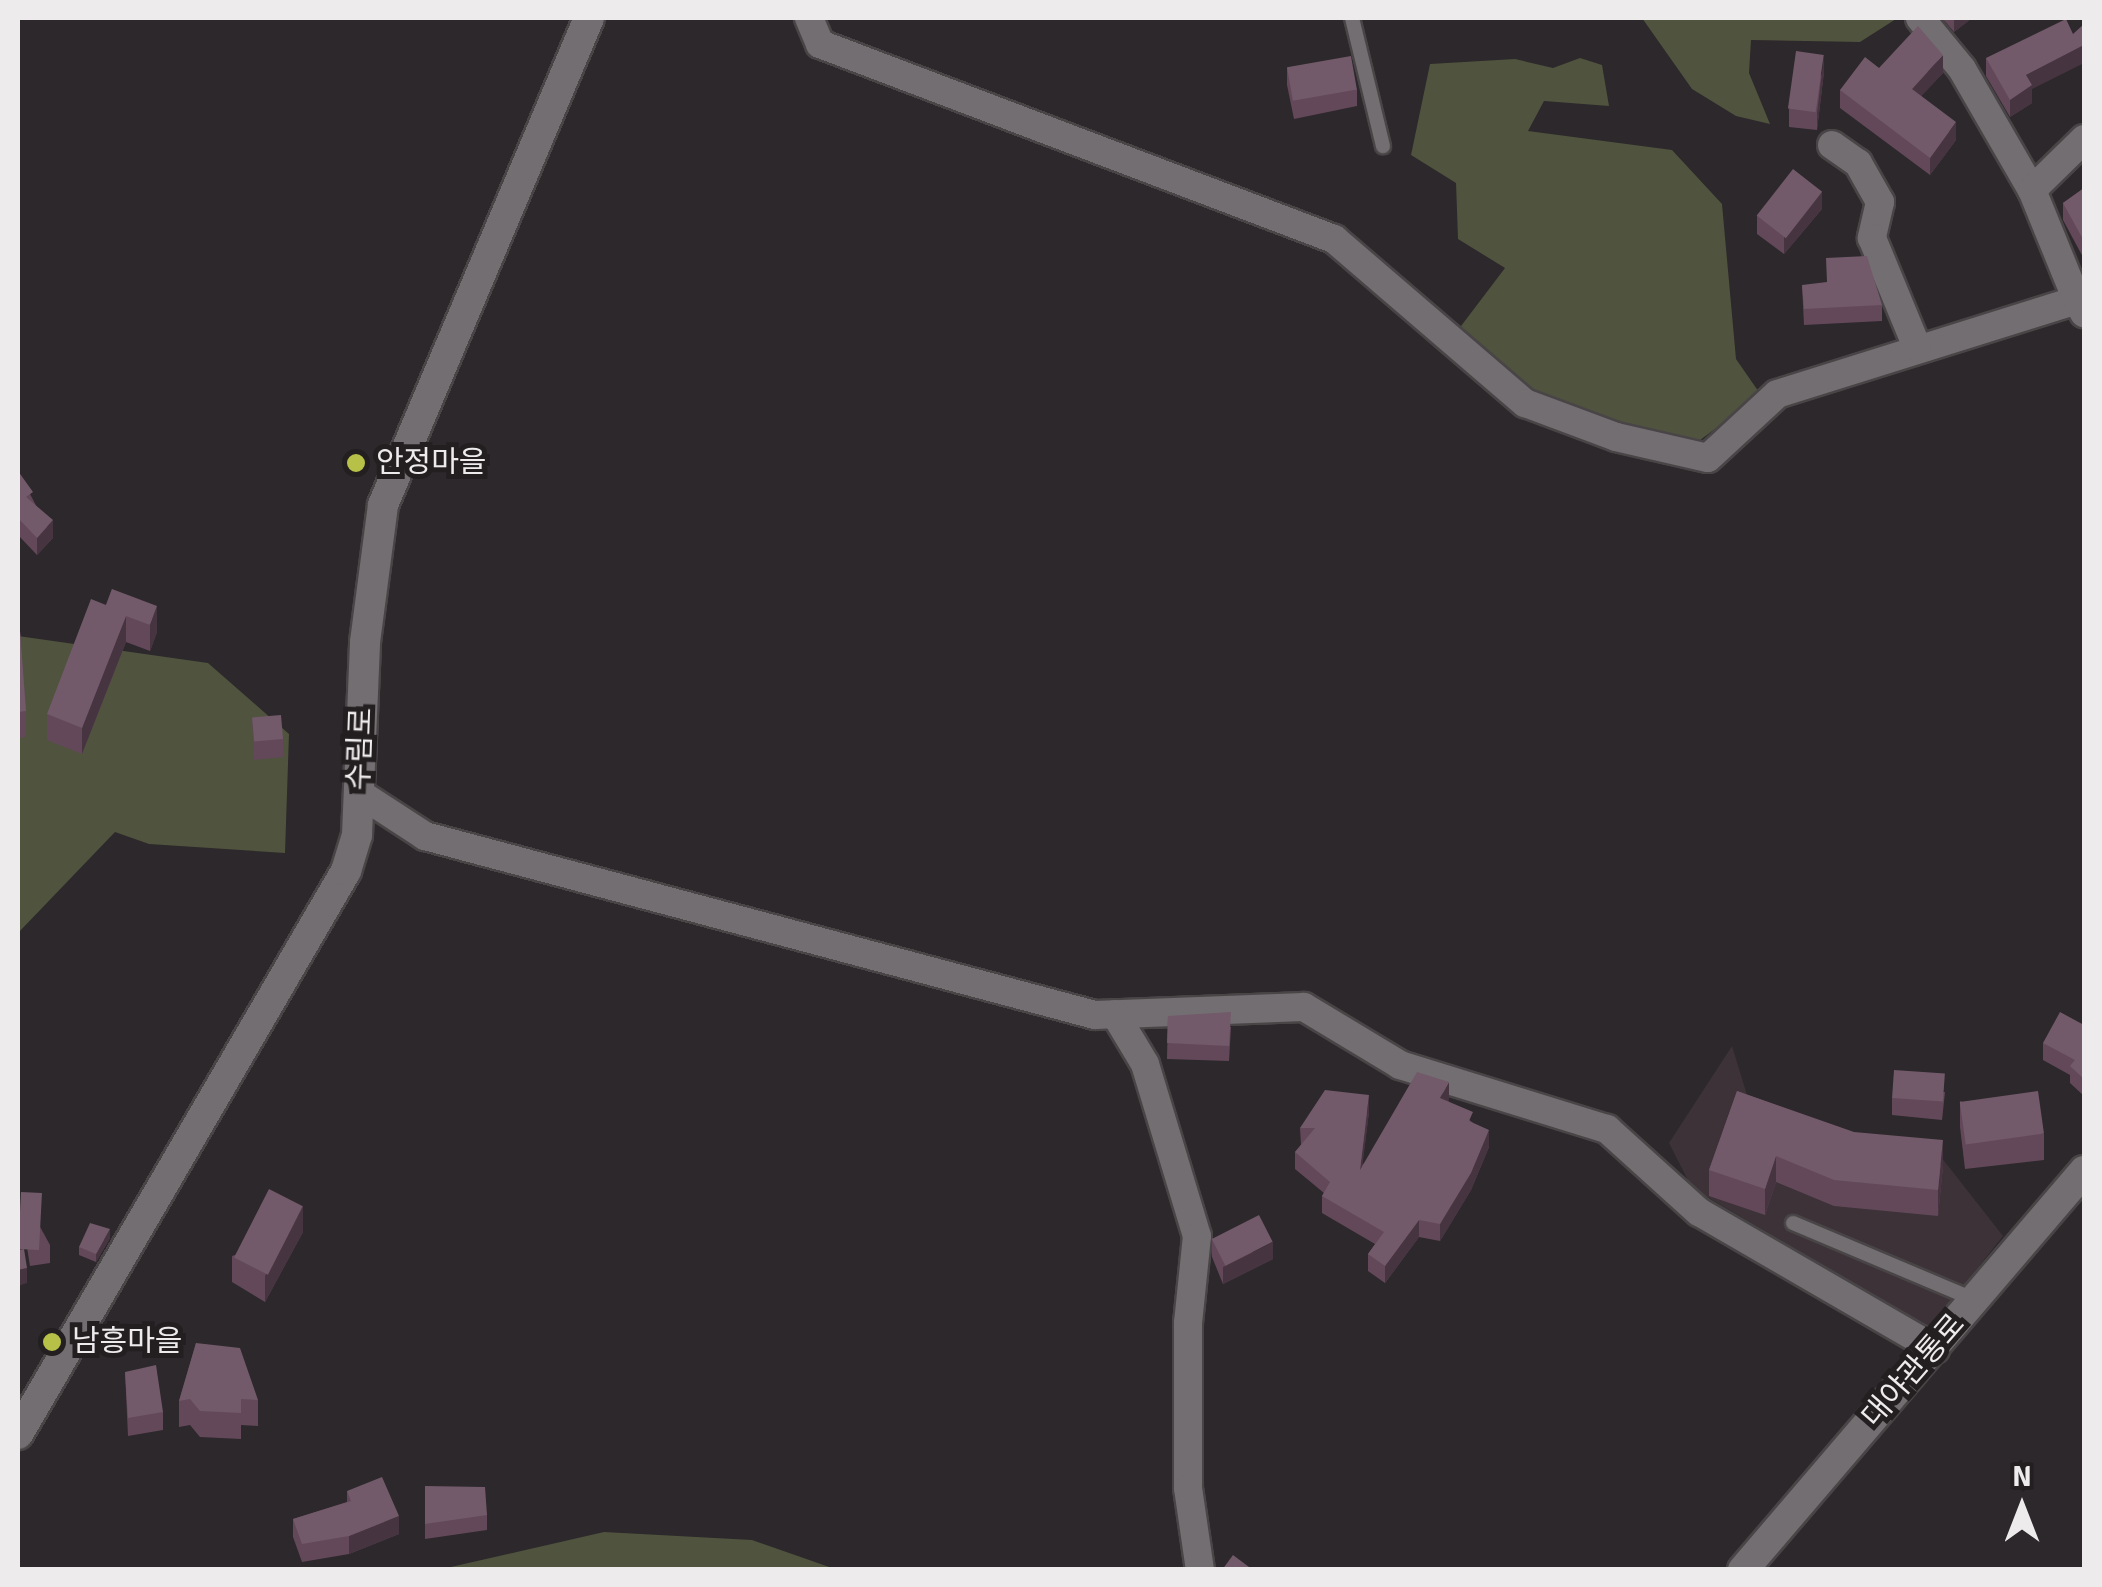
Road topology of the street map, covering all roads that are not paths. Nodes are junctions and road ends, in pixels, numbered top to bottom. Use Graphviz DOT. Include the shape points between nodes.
graph roads {
  1 [pos="589,18"];
  2 [pos="809,18"];
  3 [pos="1352,18"];
  4 [pos="1920,18"];
  5 [pos="2084,138"];
  6 [pos="1832,145"];
  7 [pos="1383,146"];
  8 [pos="2032,190"];
  9 [pos="2082,303"];
  10 [pos="1918,347"];
  11 [pos="359,794"];
  12 [pos="1115,1014"];
  13 [pos="2084,1171"];
  14 [pos="1793,1223"];
  15 [pos="1976,1300"];
  16 [pos="1934,1349"];
  17 [pos="18,1434"];
  18 [pos="1200,1570"];
  19 [pos="1743,1570"];
  1 -- 11 [label="main road, 수림로" via="383,505 365,642"];
  2 -- 10 [label="street" via="820,44 1334,239 1525,404 1616,437 1708,458 1777,394"];
  3 -- 7 [label="lane"];
  4 -- 8 [label="street" via="1962,68"];
  5 -- 8 [label="street"];
  6 -- 10 [label="street" via="1858,163 1880,202 1872,238"];
  8 -- 9 [label="street"];
  9 -- 10 [label="street"];
  11 -- 12 [label="street" via="425,836 1096,1015"];
  11 -- 17 [label="main road, 수림로" via="346,871"];
  12 -- 16 [label="street" via="1304,1007 1400,1066 1607,1129 1699,1212"];
  12 -- 18 [label="street" via="1145,1064 1197,1236 1188,1323 1188,1488"];
  13 -- 15 [label="main road, 대야관통로"];
  14 -- 15 [label="lane"];
  15 -- 16 [label="main road, 대야관통로"];
  16 -- 19 [label="main road, 대야관통로"];
}
